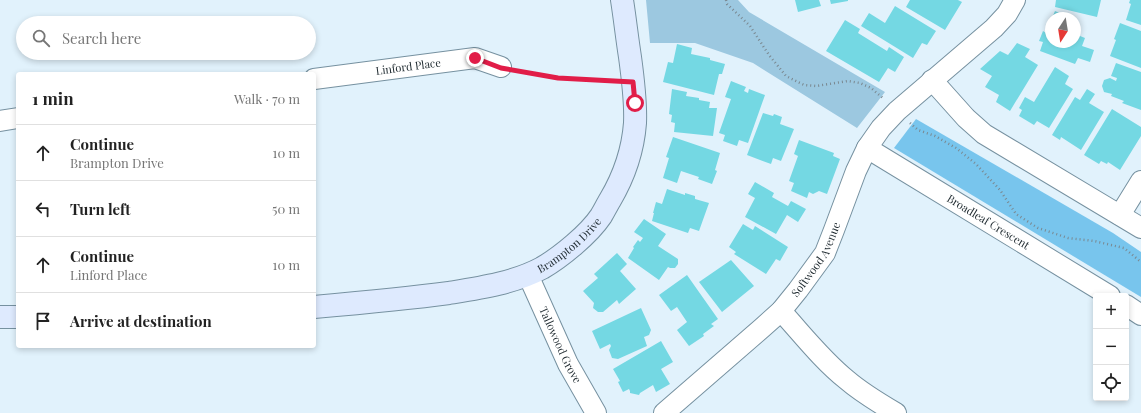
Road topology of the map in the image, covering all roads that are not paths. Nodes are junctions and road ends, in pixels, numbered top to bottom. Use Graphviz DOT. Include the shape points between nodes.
graph roads {
  1 [pos="622,0"];
  2 [pos="1015,0"];
  3 [pos="501,68"];
  4 [pos="316,79"];
  5 [pos="932,80"];
  6 [pos="16,118"];
  7 [pos="0,121"];
  8 [pos="867,148"];
  9 [pos="1141,181"];
  10 [pos="1120,215"];
  11 [pos="1141,228"];
  12 [pos="528,275"];
  13 [pos="1105,293"];
  14 [pos="316,307"];
  15 [pos="1129,307"];
  16 [pos="781,311"];
  17 [pos="1141,314"];
  18 [pos="0,317"];
  19 [pos="16,317"];
  20 [pos="596,413"];
  21 [pos="664,413"];
  22 [pos="896,413"];
  1 -- 12 [label="street, Brampton Drive" via="633,82 635,123 624,170 600,217 557,258"];
  2 -- 5 [label="street, Softwood Avenue" via="994,28"];
  3 -- 4 [label="street, Linford Place" via="475,58"];
  5 -- 8 [label="street, Softwood Avenue" via="897,111"];
  5 -- 10 [label="street" via="984,134"];
  6 -- 7 [label="street"];
  8 -- 13 [label="street, Broadleaf Crescent"];
  8 -- 16 [label="street, Softwood Avenue" via="825,253"];
  9 -- 10 [label="street"];
  10 -- 11 [label="street"];
  12 -- 14 [label="street, Brampton Drive" via="472,289 413,298"];
  12 -- 20 [label="street, Tallowood Grove" via="568,364"];
  15 -- 17 [label="street"];
  16 -- 21 [label="street, Softwood Avenue"];
  16 -- 22 [label="street" via="847,380"];
  18 -- 19 [label="street"];
}
